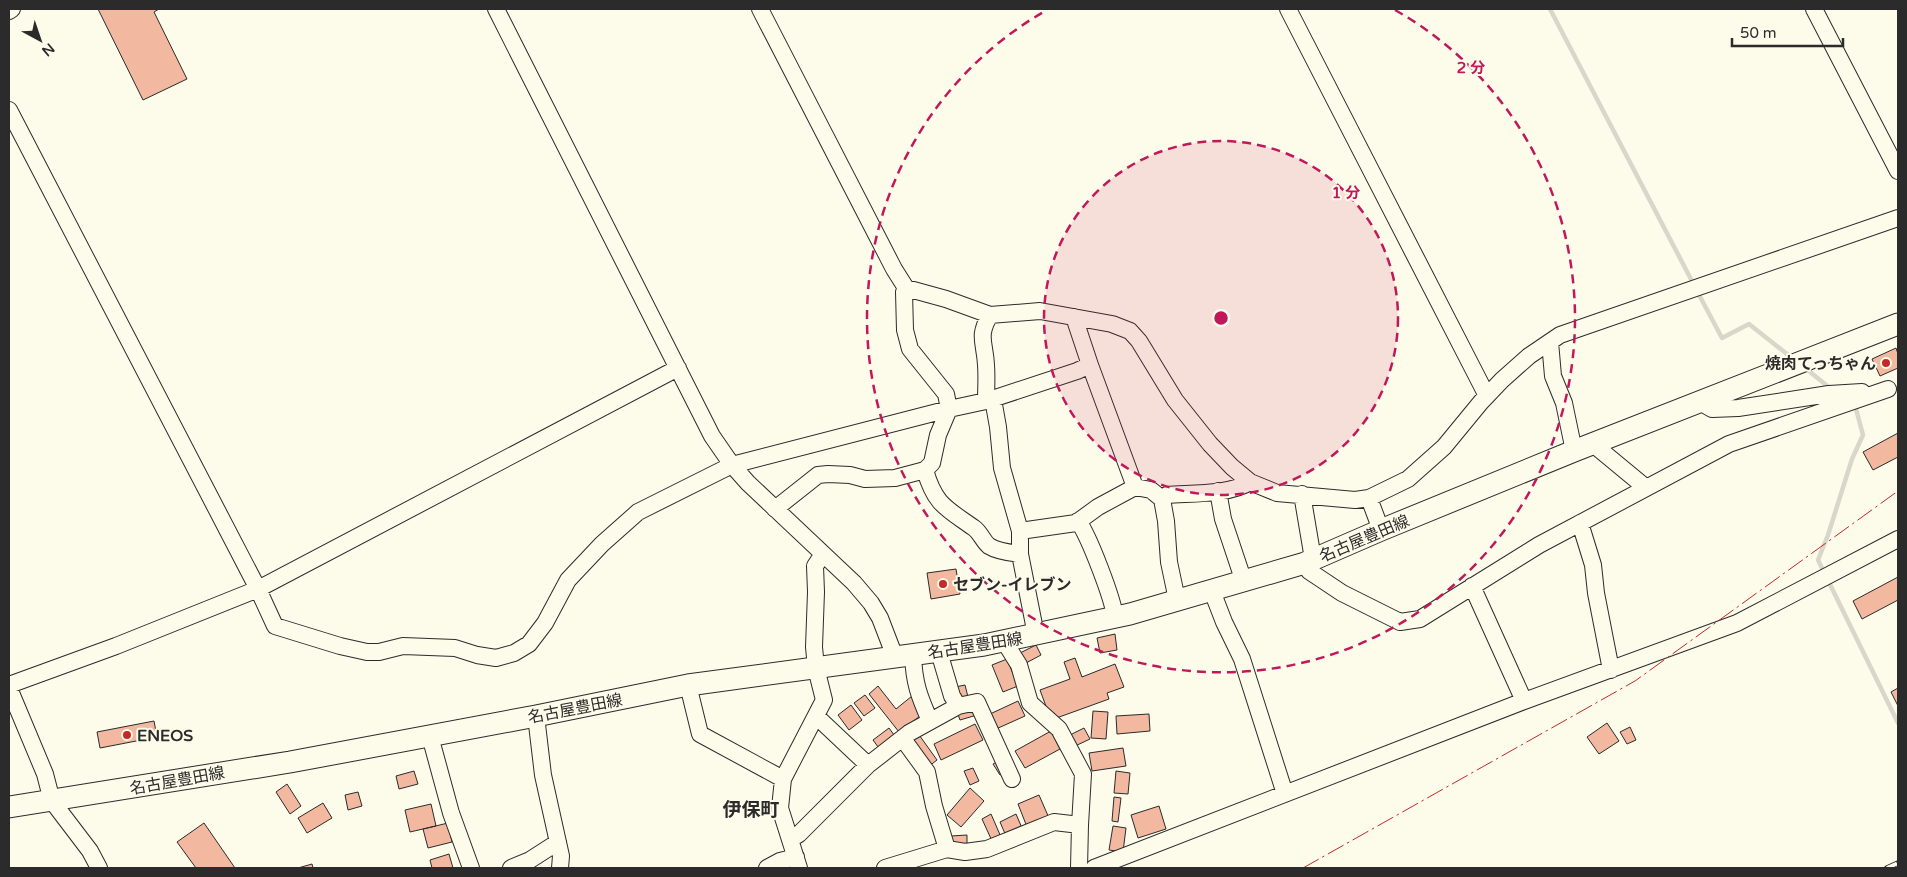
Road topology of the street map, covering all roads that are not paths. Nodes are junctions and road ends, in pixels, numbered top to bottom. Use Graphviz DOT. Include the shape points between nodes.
graph roads {
  1 [pos="496,9"];
  2 [pos="760,9"];
  3 [pos="1288,9"];
  4 [pos="1814,9"];
  5 [pos="9,110"];
  6 [pos="1898,171"];
  7 [pos="1898,218"];
  8 [pos="906,288"];
  9 [pos="990,315"];
  10 [pos="1074,317"];
  11 [pos="1898,324"];
  12 [pos="1550,342"];
  13 [pos="1090,364"];
  14 [pos="678,368"];
  15 [pos="1893,389"];
  16 [pos="1486,396"];
  17 [pos="1843,398"];
  18 [pos="990,400"];
  19 [pos="1700,402"];
  20 [pos="949,409"];
  21 [pos="1584,448"];
  22 [pos="732,465"];
  23 [pos="925,470"];
  24 [pos="1250,482"];
  25 [pos="1135,487"];
  26 [pos="1645,488"];
  27 [pos="1218,491"];
  28 [pos="1302,494"];
  29 [pos="1369,498"];
  30 [pos="1162,499"];
  31 [pos="775,509"];
  32 [pos="1078,521"];
  33 [pos="1580,523"];
  34 [pos="1381,530"];
  35 [pos="1020,531"];
  36 [pos="1898,539"];
  37 [pos="823,554"];
  38 [pos="1020,554"];
  39 [pos="1309,561"];
  40 [pos="1244,582"];
  41 [pos="1472,586"];
  42 [pos="258,589"];
  43 [pos="1212,591"];
  44 [pos="1177,600"];
  45 [pos="1115,617"];
  46 [pos="1036,635"];
  47 [pos="1004,641"];
  48 [pos="939,652"];
  49 [pos="904,656"];
  50 [pos="816,668"];
  51 [pos="1611,670"];
  52 [pos="688,685"];
  53 [pos="9,686"];
  54 [pos="1524,701"];
  55 [pos="958,706"];
  56 [pos="536,716"];
  57 [pos="816,716"];
  58 [pos="930,720"];
  59 [pos="430,736"];
  60 [pos="903,739"];
  61 [pos="868,765"];
  62 [pos="783,779"];
  63 [pos="1012,779"];
  64 [pos="1285,794"];
  65 [pos="52,801"];
  66 [pos="18,805"];
  67 [pos="1080,825"];
  68 [pos="790,839"];
  69 [pos="558,842"];
  70 [pos="947,850"];
  71 [pos="797,863"];
  72 [pos="99,868"];
  73 [pos="471,868"];
  74 [pos="511,868"];
  75 [pos="560,868"];
  76 [pos="768,868"];
  77 [pos="885,868"];
  78 [pos="1080,868"];
  79 [pos="1094,868"];
  1 -- 14 [label="street"];
  2 -- 8 [label="street"];
  3 -- 16 [label="street"];
  4 -- 6 [label="street"];
  5 -- 42 [label="street"];
  7 -- 12 [label="street" via="1560,335"];
  8 -- 9 [label="street"];
  8 -- 20 [label="street" via="905,330 910,349 946,394"];
  9 -- 10 [label="street" via="1040,311"];
  9 -- 18 [label="street" via="982,327 982,345"];
  10 -- 13 [label="street"];
  10 -- 24 [label="street" via="1130,331 1140,341 1175,400 1210,444"];
  11 -- 19 [label="main road, 名古屋豊田線"];
  12 -- 16 [label="street" via="1529,356"];
  12 -- 21 [label="street" via="1553,376"];
  13 -- 18 [label="street"];
  13 -- 25 [label="street"];
  14 -- 22 [label="street" via="712,436"];
  14 -- 42 [label="street"];
  15 -- 17 [label="street"];
  16 -- 29 [label="street" via="1444,447 1408,479"];
  17 -- 19 [label="street" via="1712,409"];
  17 -- 26 [label="street" via="1729,444"];
  18 -- 20 [label="street"];
  18 -- 35 [label="street" via="998,427 1002,468"];
  19 -- 21 [label="main road, 名古屋豊田線"];
  20 -- 22 [label="street"];
  20 -- 23 [label="street" via="938,434 932,463"];
  21 -- 26 [label="street"];
  21 -- 34 [label="main road, 名古屋豊田線"];
  22 -- 31 [label="street"];
  22 -- 42 [label="street" via="638,512 568,580 529,644 496,658 455,648 403,646 367,652 340,646 275,626"];
  23 -- 31 [label="street" via="888,479 818,475"];
  23 -- 38 [label="street" via="937,501 977,530 989,546"];
  24 -- 27 [label="street"];
  24 -- 28 [label="street" via="1277,493"];
  25 -- 30 [label="street" via="1151,490"];
  25 -- 32 [label="street"];
  26 -- 33 [label="street"];
  27 -- 30 [label="street" via="1167,495"];
  27 -- 40 [label="street" via="1223,518"];
  28 -- 29 [label="street" via="1355,500"];
  28 -- 39 [label="street"];
  29 -- 34 [label="street"];
  30 -- 44 [label="street"];
  31 -- 37 [label="street"];
  32 -- 35 [label="street"];
  32 -- 45 [label="street" via="1100,570"];
  33 -- 41 [label="street"];
  33 -- 51 [label="street" via="1593,565"];
  34 -- 39 [label="main road, 名古屋豊田線"];
  35 -- 38 [label="street"];
  36 -- 51 [label="street" via="1737,623"];
  37 -- 49 [label="street" via="871,603"];
  37 -- 50 [label="street" via="815,566"];
  38 -- 46 [label="street"];
  39 -- 40 [label="main road, 名古屋豊田線"];
  39 -- 41 [label="street" via="1310,571 1342,593 1400,622 1420,619"];
  40 -- 43 [label="main road, 名古屋豊田線"];
  41 -- 54 [label="street"];
  42 -- 53 [label="street"];
  43 -- 44 [label="main road, 名古屋豊田線"];
  43 -- 64 [label="street" via="1242,659"];
  44 -- 45 [label="main road, 名古屋豊田線"];
  45 -- 46 [label="main road, 名古屋豊田線"];
  46 -- 47 [label="main road, 名古屋豊田線"];
  47 -- 48 [label="main road, 名古屋豊田線"];
  47 -- 67 [label="street" via="1019,665 1030,703 1059,730 1084,774"];
  48 -- 49 [label="main road, 名古屋豊田線"];
  48 -- 55 [label="street"];
  49 -- 50 [label="main road, 名古屋豊田線"];
  49 -- 58 [label="street"];
  50 -- 52 [label="main road, 名古屋豊田線"];
  50 -- 57 [label="street" via="824,700"];
  51 -- 54 [label="street"];
  52 -- 56 [label="main road, 名古屋豊田線"];
  52 -- 62 [label="street" via="700,734"];
  53 -- 65 [label="street" via="45,774"];
  54 -- 64 [label="street"];
  55 -- 58 [label="street"];
  55 -- 63 [label="street" via="977,702"];
  56 -- 59 [label="main road, 名古屋豊田線"];
  56 -- 69 [label="street" via="543,775"];
  57 -- 61 [label="street"];
  57 -- 62 [label="street"];
  58 -- 60 [label="street"];
  59 -- 65 [label="main road, 名古屋豊田線"];
  59 -- 73 [label="street"];
  60 -- 61 [label="street"];
  60 -- 70 [label="street" via="927,772"];
  61 -- 68 [label="street" via="799,834"];
  62 -- 68 [label="street" via="780,808"];
  64 -- 79 [label="street"];
  65 -- 66 [label="main road, 名古屋豊田線"];
  65 -- 72 [label="street"];
  67 -- 70 [label="street" via="1054,822 987,849"];
  67 -- 78 [label="street"];
  68 -- 71 [label="street"];
  69 -- 74 [label="street"];
  69 -- 75 [label="street"];
  70 -- 77 [label="street"];
  71 -- 76 [label="street" via="780,861"];
}
